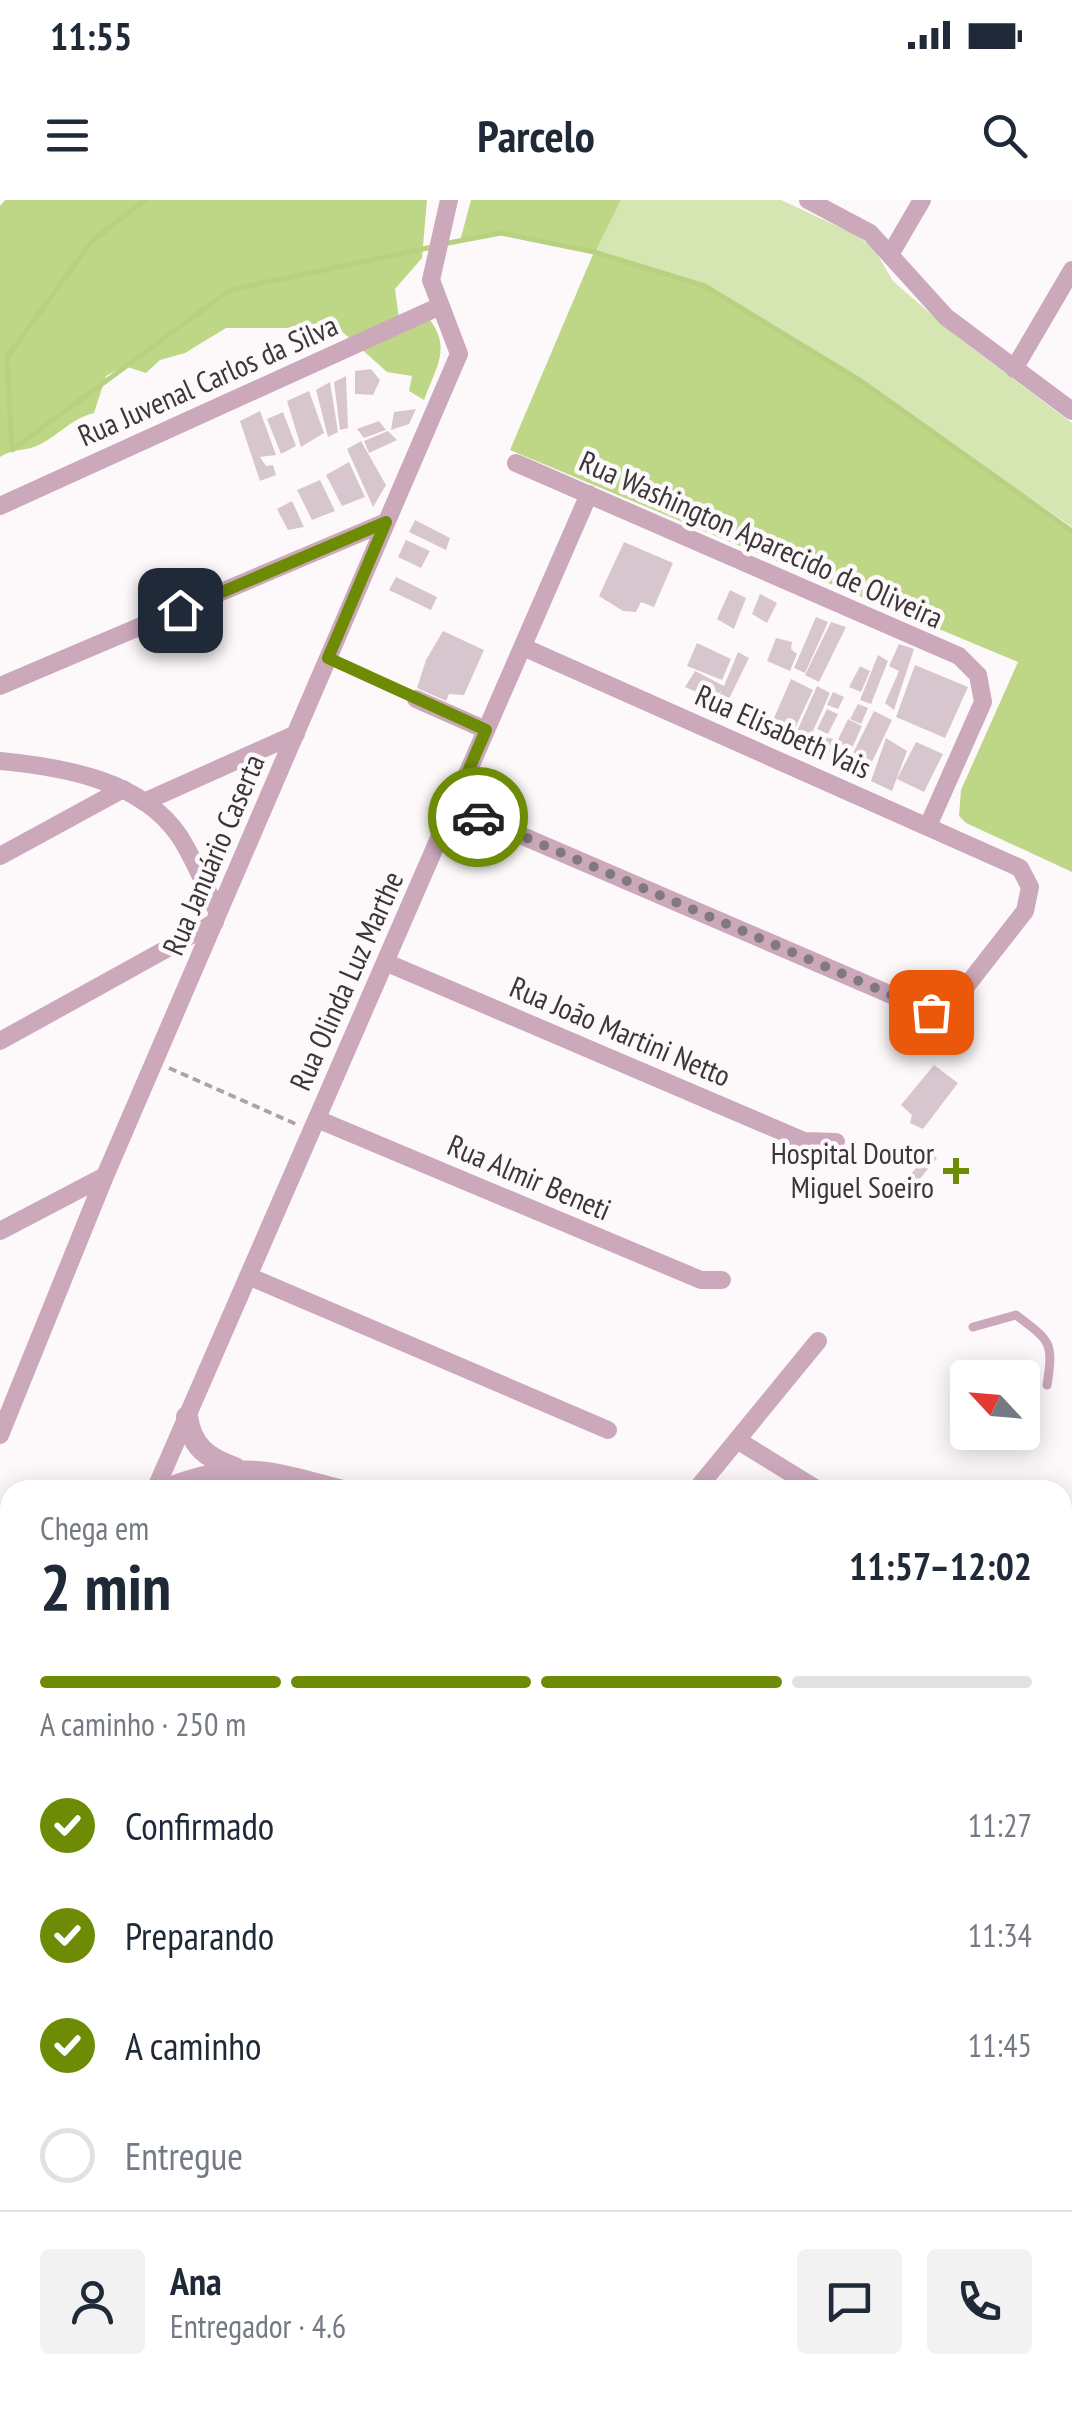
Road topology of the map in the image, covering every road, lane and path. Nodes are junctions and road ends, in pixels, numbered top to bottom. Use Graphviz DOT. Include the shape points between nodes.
graph roads {
  1 [pos="449,200"];
  2 [pos="808,200"];
  3 [pos="922,200"];
  4 [pos="891,253"];
  5 [pos="1072,270"];
  6 [pos="438,307"];
  7 [pos="1014,369"];
  8 [pos="1072,411"];
  9 [pos="516,463"];
  10 [pos="589,494"];
  11 [pos="0,506"];
  12 [pos="386,522"];
  13 [pos="522,647"];
  14 [pos="328,658"];
  15 [pos="0,686"];
  16 [pos="416,699"];
  17 [pos="486,730"];
  18 [pos="296,734"];
  19 [pos="0,760"];
  20 [pos="122,789"];
  21 [pos="144,802"];
  22 [pos="453,806"];
  23 [pos="928,826"];
  24 [pos="0,856"];
  25 [pos="217,918"];
  26 [pos="385,962"];
  27 [pos="0,1041"];
  28 [pos="154,1062"];
  29 [pos="314,1125"];
  30 [pos="836,1142"];
  31 [pos="105,1176"];
  32 [pos="0,1231"];
  33 [pos="248,1276"];
  34 [pos="722,1280"];
  35 [pos="973,1327"];
  36 [pos="818,1341"];
  37 [pos="22,1379"];
  38 [pos="1047,1384"];
  39 [pos="0,1407"];
  40 [pos="187,1416"];
  41 [pos="608,1430"];
  42 [pos="0,1435"];
  43 [pos="736,1440"];
  44 [pos="235,1468"];
  45 [pos="159,1480"];
  46 [pos="196,1480"];
  47 [pos="300,1480"];
  48 [pos="704,1480"];
  49 [pos="802,1480"];
  1 -- 6 [label="street" via="431,280"];
  2 -- 4 [label="street" via="849,218"];
  3 -- 4 [label="street"];
  4 -- 7 [label="street" via="946,317"];
  5 -- 7 [label="street"];
  6 -- 11 [label="street, Rua Juvenal Carlos da Silva"];
  6 -- 12 [label="street, Rua Januário Caserta" via="459,354"];
  7 -- 8 [label="street"];
  9 -- 10 [label="street, Rua Washington Aparecido de Oliveira"];
  10 -- 13 [label="street, Rua Olinda Luz Marthe"];
  10 -- 23 [label="street, Rua Washington Aparecido de Oliveira" via="959,656 978,675 983,702"];
  12 -- 14 [label="street, Rua Januário Caserta"];
  12 -- 15 [label="street"];
  13 -- 17 [label="street, Rua Olinda Luz Marthe"];
  13 -- 23 [label="street, Rua Elisabeth Vais"];
  14 -- 16 [label="lane"];
  14 -- 18 [label="street, Rua Januário Caserta"];
  16 -- 17 [label="street"];
  17 -- 22 [label="street, Rua Olinda Luz Marthe"];
  18 -- 21 [label="street"];
  18 -- 25 [label="street, Rua Januário Caserta"];
  19 -- 20 [label="street"];
  20 -- 21 [label="street"];
  20 -- 24 [label="street"];
  21 -- 25 [label="street" via="179,836"];
  22 -- 23 [label="street, Rua Elisabeth Vais" via="931,1012 946,1012 1025,910 1030,887 1020,868"];
  22 -- 26 [label="street, Rua Olinda Luz Marthe"];
  25 -- 27 [label="street"];
  25 -- 28 [label="street, Rua Januário Caserta"];
  26 -- 29 [label="street, Rua Olinda Luz Marthe"];
  26 -- 30 [label="street, Rua João Martini Netto" via="804,1141"];
  28 -- 29 [label="path"];
  28 -- 31 [label="street, Rua Januário Caserta"];
  29 -- 33 [label="street, Rua Olinda Luz Marthe"];
  29 -- 34 [label="street, Rua Almir Beneti" via="701,1280"];
  31 -- 32 [label="street"];
  31 -- 37 [label="street, Rua Januário Caserta"];
  33 -- 40 [label="street, Rua Olinda Luz Marthe"];
  33 -- 41 [label="street"];
  35 -- 38 [label="lane" via="1016,1315 1037,1331 1051,1346"];
  36 -- 43 [label="street"];
  37 -- 39 [label="street"];
  37 -- 42 [label="street, Rua Januário Caserta"];
  40 -- 44 [label="street" via="201,1451"];
  40 -- 45 [label="street, Rua Olinda Luz Marthe"];
  43 -- 48 [label="street"];
  43 -- 49 [label="street"];
  44 -- 46 [label="street"];
  44 -- 47 [label="street"];
}
